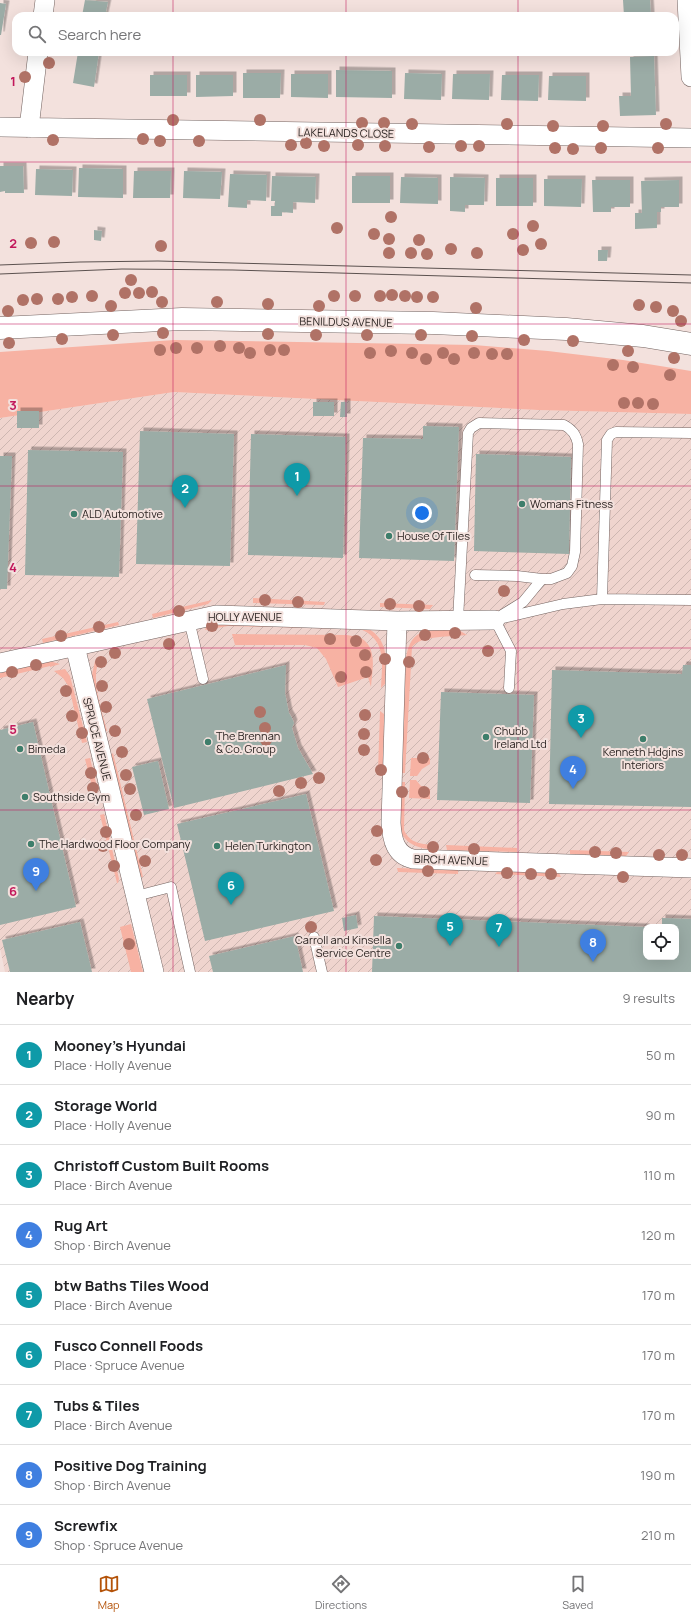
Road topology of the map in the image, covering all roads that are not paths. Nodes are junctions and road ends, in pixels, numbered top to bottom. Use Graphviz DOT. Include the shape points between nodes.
graph roads {
  1 [pos="45,0"];
  2 [pos="687,0"];
  3 [pos="44,12"];
  4 [pos="38,56"];
  5 [pos="691,77"];
  6 [pos="0,127"];
  7 [pos="29,128"];
  8 [pos="691,138"];
  9 [pos="0,328"];
  10 [pos="691,344"];
  11 [pos="691,433"];
  12 [pos="475,575"];
  13 [pos="542,579"];
  14 [pos="602,599"];
  15 [pos="691,600"];
  16 [pos="189,620"];
  17 [pos="458,620"];
  18 [pos="495,620"];
  19 [pos="397,621"];
  20 [pos="75,646"];
  21 [pos="0,663"];
  22 [pos="203,679"];
  23 [pos="509,688"];
  24 [pos="691,868"];
  25 [pos="136,896"];
  26 [pos="314,937"];
  27 [pos="154,972"];
  28 [pos="190,972"];
  29 [pos="322,972"];
  1 -- 3 [label="street"];
  2 -- 5 [label="street"];
  4 -- 7 [label="street"];
  6 -- 7 [label="street, LAKELANDS CLOSE"];
  7 -- 8 [label="street, LAKELANDS CLOSE"];
  9 -- 10 [label="street, BENILDUS AVENUE" via="182,319 433,323 566,329 643,336"];
  11 -- 14 [label="lane" via="616,432 607,440"];
  12 -- 13 [label="lane"];
  13 -- 17 [label="lane" via="551,579 567,573 572,566 575,544 578,444 576,435 564,426 479,423 468,433"];
  13 -- 18 [label="lane" via="523,602"];
  14 -- 15 [label="lane"];
  14 -- 18 [label="lane" via="563,604"];
  16 -- 19 [label="street, HOLLY AVENUE" via="226,614"];
  16 -- 20 [label="street, HOLLY AVENUE"];
  16 -- 22 [label="lane"];
  17 -- 18 [label="street, HOLLY AVENUE"];
  17 -- 19 [label="street, HOLLY AVENUE"];
  18 -- 23 [label="lane" via="511,651"];
  19 -- 24 [label="street, BIRCH AVENUE" via="391,823 393,842 403,856 413,859"];
  20 -- 21 [label="street, HOLLY AVENUE"];
  20 -- 25 [label="street, SPRUCE AVENUE"];
  25 -- 27 [label="street, SPRUCE AVENUE"];
  25 -- 28 [label="lane" via="171,887"];
  26 -- 29 [label="lane"];
}
